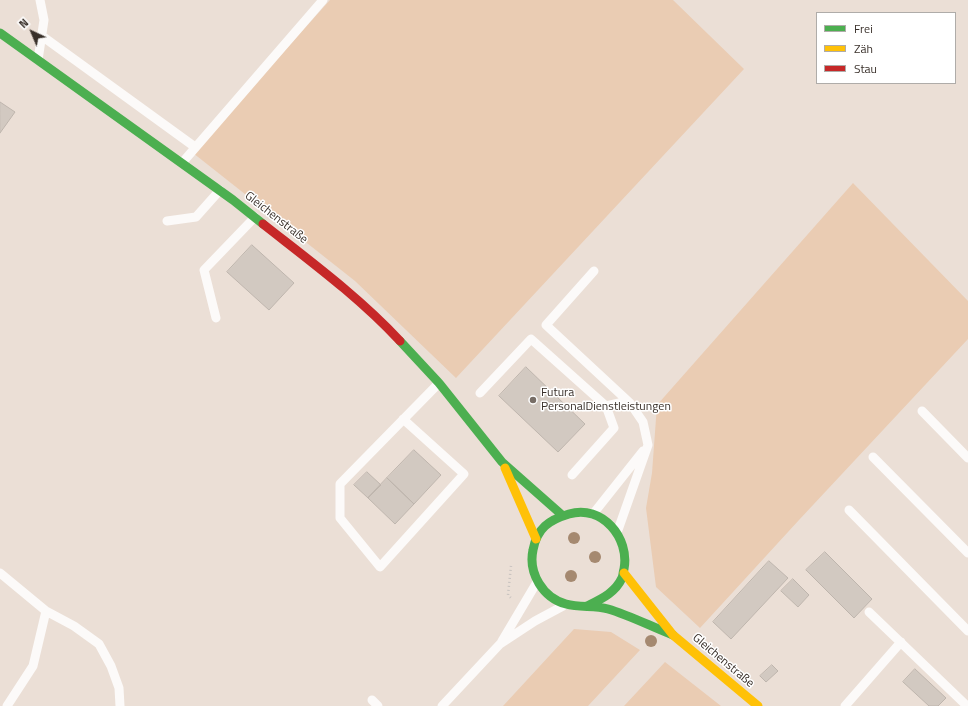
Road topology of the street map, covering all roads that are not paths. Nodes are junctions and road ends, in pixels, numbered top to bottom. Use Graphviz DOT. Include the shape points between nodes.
graph roads {
  1 [pos="40,0"];
  2 [pos="323,0"];
  3 [pos="0,34"];
  4 [pos="42,36"];
  5 [pos="38,60"];
  6 [pos="195,147"];
  7 [pos="182,163"];
  8 [pos="220,190"];
  9 [pos="255,217"];
  10 [pos="167,221"];
  11 [pos="594,272"];
  12 [pos="216,318"];
  13 [pos="438,383"];
  14 [pos="480,393"];
  15 [pos="628,401"];
  16 [pos="606,406"];
  17 [pos="922,411"];
  18 [pos="403,419"];
  19 [pos="648,446"];
  20 [pos="873,457"];
  21 [pos="968,458"];
  22 [pos="502,462"];
  23 [pos="572,475"];
  24 [pos="849,510"];
  25 [pos="593,514"];
  26 [pos="562,515"];
  27 [pos="617,531"];
  28 [pos="536,539"];
  29 [pos="968,553"];
  30 [pos="0,573"];
  31 [pos="624,573"];
  32 [pos="537,582"];
  33 [pos="565,605"];
  34 [pos="587,606"];
  35 [pos="46,611"];
  36 [pos="869,612"];
  37 [pos="968,631"];
  38 [pos="673,635"];
  39 [pos="901,642"];
  40 [pos="500,644"];
  41 [pos="967,705"];
  42 [pos="8,706"];
  43 [pos="120,706"];
  44 [pos="442,706"];
  45 [pos="758,706"];
  46 [pos="845,706"];
  1 -- 4 [label="lane" via="44,20"];
  2 -- 6 [label="lane"];
  3 -- 5 [label="street, Gleichenstraße"];
  4 -- 5 [label="lane"];
  4 -- 6 [label="lane"];
  5 -- 7 [label="street, Gleichenstraße"];
  6 -- 7 [label="lane"];
  7 -- 8 [label="street, Gleichenstraße"];
  8 -- 9 [label="street, Gleichenstraße"];
  8 -- 10 [label="lane" via="196,217"];
  9 -- 12 [label="lane" via="204,270"];
  9 -- 13 [label="street, Gleichenstraße" via="380,320"];
  11 -- 15 [label="lane" via="546,325"];
  13 -- 18 [label="lane"];
  13 -- 22 [label="street, Gleichenstraße"];
  14 -- 16 [label="lane" via="531,339"];
  15 -- 16 [label="lane"];
  15 -- 19 [label="lane" via="644,422"];
  16 -- 23 [label="lane" via="614,428"];
  17 -- 21 [label="lane"];
  18 -- 18 [label="lane" via="340,484 340,518 380,567 464,474"];
  19 -- 25 [label="lane"];
  19 -- 27 [label="lane"];
  20 -- 29 [label="lane"];
  22 -- 26 [label="street, Gleichenstraße"];
  22 -- 28 [label="street, Gleichenstraße"];
  24 -- 37 [label="lane"];
  25 -- 26 [label="street, Gleichenstraße" via="572,512"];
  25 -- 27 [label="street, Gleichenstraße" via="611,524"];
  26 -- 28 [label="street, Gleichenstraße" via="547,524"];
  27 -- 31 [label="street, Gleichenstraße" via="626,552"];
  28 -- 32 [label="street, Gleichenstraße" via="531,560"];
  30 -- 35 [label="lane"];
  31 -- 34 [label="street, Gleichenstraße" via="610,595"];
  31 -- 38 [label="street, Gleichenstraße"];
  32 -- 33 [label="street, Gleichenstraße" via="544,592"];
  32 -- 40 [label="lane"];
  33 -- 34 [label="street, Gleichenstraße"];
  33 -- 40 [label="lane" via="534,620"];
  34 -- 38 [label="street, Gleichenstraße" via="608,609"];
  35 -- 42 [label="lane" via="33,666"];
  35 -- 43 [label="lane" via="100,644 119,688"];
  36 -- 39 [label="lane"];
  38 -- 45 [label="street, Gleichenstraße"];
  39 -- 41 [label="lane"];
  39 -- 46 [label="lane"];
  40 -- 44 [label="lane"];
}
